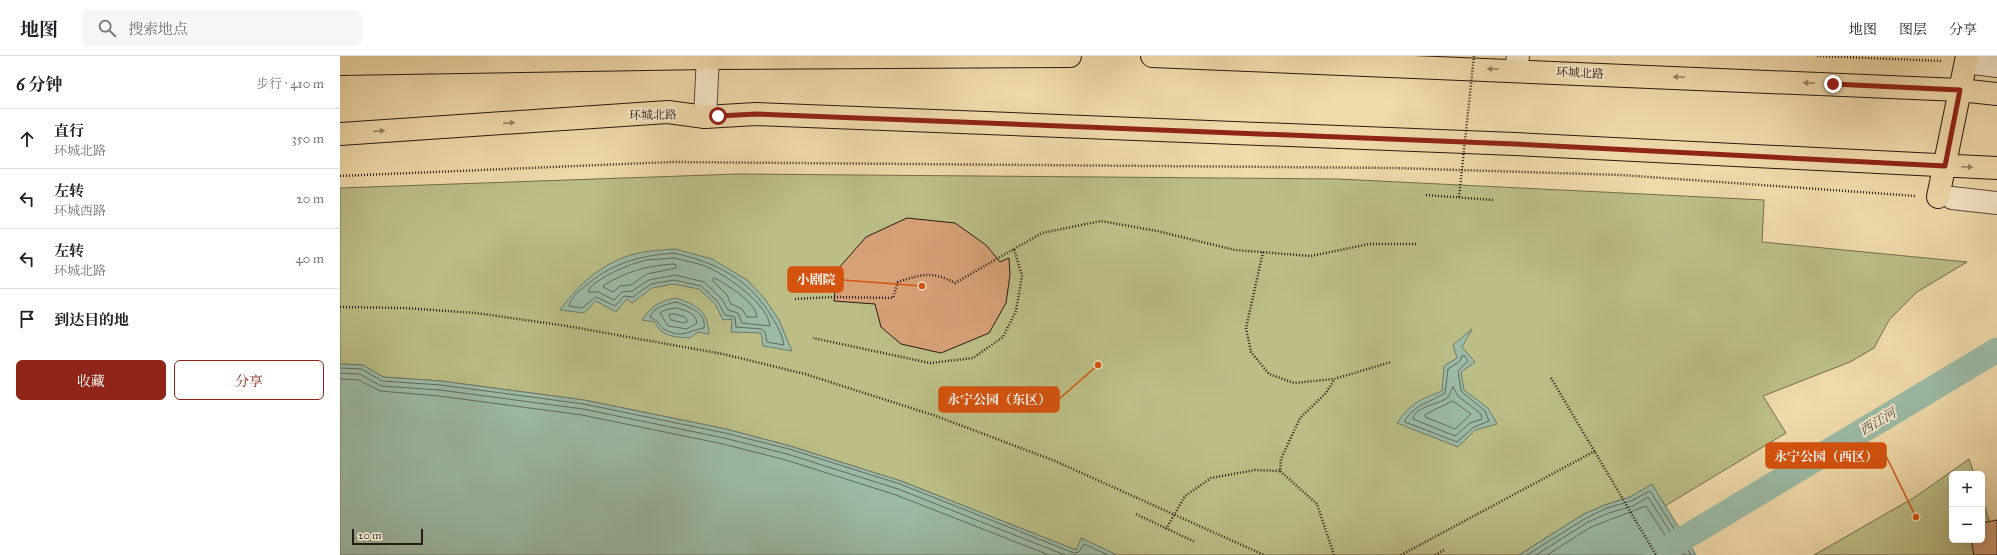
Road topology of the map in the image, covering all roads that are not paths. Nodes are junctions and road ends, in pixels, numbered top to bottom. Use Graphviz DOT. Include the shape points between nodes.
graph roads {
  1 [pos="1070,56"];
  2 [pos="1152,56"];
  3 [pos="708,57"];
  4 [pos="1966,59"];
  5 [pos="1517,63"];
  6 [pos="340,64"];
  7 [pos="1997,66"];
  8 [pos="1960,90"];
  9 [pos="1997,94"];
  10 [pos="705,117"];
  11 [pos="340,134"];
  12 [pos="1945,166"];
  13 [pos="1995,168"];
  14 [pos="1945,198"];
  15 [pos="1997,203"];
  1 -- 3 [label="main road"];
  5 -- 2 [label="main road, 环城北路, one-way"];
  3 -- 6 [label="main road"];
  3 -- 10 [label="street"];
  4 -- 7 [label="street"];
  4 -- 8 [label="main road"];
  8 -- 5 [label="main road, 环城北路, one-way"];
  8 -- 9 [label="main road, 环城北路"];
  8 -- 12 [label="main road"];
  11 -- 10 [label="main road, 环城北路, one-way" via="668,112"];
  10 -- 12 [label="main road, 环城北路" via="756,114 1515,144"];
  12 -- 13 [label="main road, 环城北路, one-way"];
  12 -- 14 [label="main road"];
  14 -- 15 [label="street"];
}
